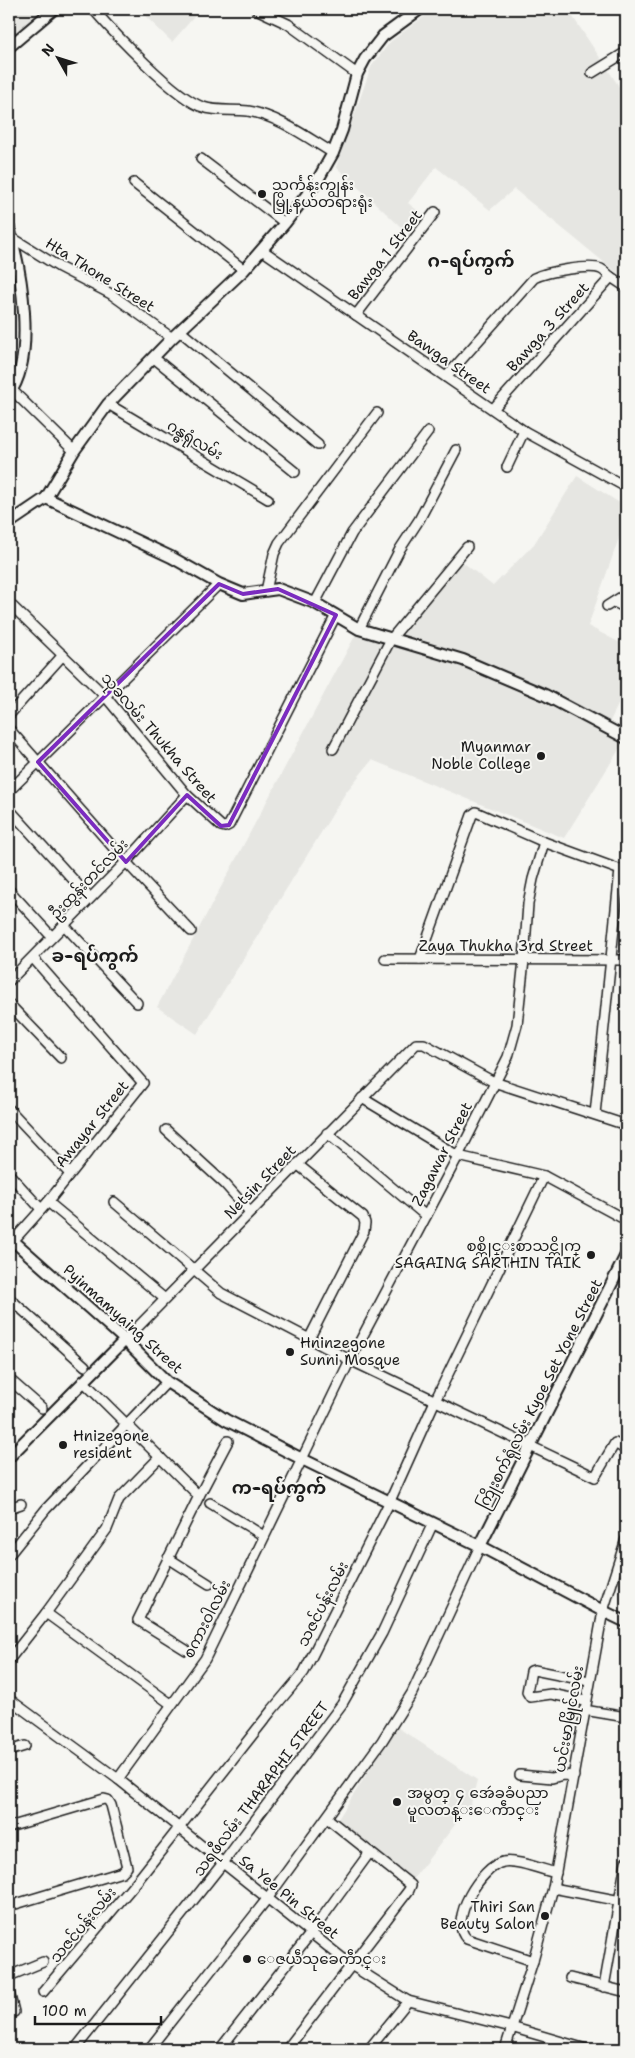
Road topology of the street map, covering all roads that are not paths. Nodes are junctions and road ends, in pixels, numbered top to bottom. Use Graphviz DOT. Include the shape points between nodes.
graph roads {
  1 [pos="54,9"];
  2 [pos="93,9"];
  3 [pos="256,9"];
  4 [pos="420,9"];
  5 [pos="9,47"];
  6 [pos="626,52"];
  7 [pos="592,73"];
  8 [pos="358,74"];
  9 [pos="333,153"];
  10 [pos="201,159"];
  11 [pos="134,183"];
  12 [pos="435,212"];
  13 [pos="285,223"];
  14 [pos="10,233"];
  15 [pos="262,250"];
  16 [pos="244,270"];
  17 [pos="611,277"];
  18 [pos="626,287"];
  19 [pos="356,315"];
  20 [pos="176,334"];
  21 [pos="154,358"];
  22 [pos="446,377"];
  23 [pos="10,392"];
  24 [pos="108,404"];
  25 [pos="493,409"];
  26 [pos="377,413"];
  27 [pos="524,431"];
  28 [pos="428,432"];
  29 [pos="318,445"];
  30 [pos="456,450"];
  31 [pos="74,451"];
  32 [pos="507,467"];
  33 [pos="295,472"];
  34 [pos="626,486"];
  35 [pos="46,498"];
  36 [pos="268,499"];
  37 [pos="9,523"];
  38 [pos="467,547"];
  39 [pos="219,584"];
  40 [pos="266,590"];
  41 [pos="626,594"];
  42 [pos="9,603"];
  43 [pos="315,603"];
  44 [pos="626,608"];
  45 [pos="336,615"];
  46 [pos="359,628"];
  47 [pos="391,638"];
  48 [pos="63,655"];
  49 [pos="105,696"];
  50 [pos="9,714"];
  51 [pos="9,729"];
  52 [pos="626,738"];
  53 [pos="333,749"];
  54 [pos="38,762"];
  55 [pos="9,791"];
  56 [pos="187,796"];
  57 [pos="9,809"];
  58 [pos="544,842"];
  59 [pos="126,862"];
  60 [pos="623,871"];
  61 [pos="9,890"];
  62 [pos="90,898"];
  63 [pos="64,925"];
  64 [pos="191,931"];
  65 [pos="52,937"];
  66 [pos="33,958"];
  67 [pos="385,959"];
  68 [pos="420,959"];
  69 [pos="524,960"];
  70 [pos="612,960"];
  71 [pos="626,960"];
  72 [pos="9,981"];
  73 [pos="138,1003"];
  74 [pos="9,1004"];
  75 [pos="61,1058"];
  76 [pos="494,1082"];
  77 [pos="362,1098"];
  78 [pos="9,1109"];
  79 [pos="595,1114"];
  80 [pos="626,1125"];
  81 [pos="166,1130"];
  82 [pos="327,1134"];
  83 [pos="458,1156"];
  84 [pos="297,1164"];
  85 [pos="69,1173"];
  86 [pos="9,1174"];
  87 [pos="544,1176"];
  88 [pos="48,1202"];
  89 [pos="114,1202"];
  90 [pos="41,1209"];
  91 [pos="250,1212"];
  92 [pos="426,1216"];
  93 [pos="626,1220"];
  94 [pos="11,1239"];
  95 [pos="626,1256"];
  96 [pos="194,1270"];
  97 [pos="9,1298"];
  98 [pos="165,1298"];
  99 [pos="309,1339"];
  100 [pos="125,1340"];
  101 [pos="350,1360"];
  102 [pos="85,1366"];
  103 [pos="9,1379"];
  104 [pos="83,1381"];
  105 [pos="167,1382"];
  106 [pos="435,1401"];
  107 [pos="42,1408"];
  108 [pos="126,1424"];
  109 [pos="228,1441"];
  110 [pos="530,1447"];
  111 [pos="626,1450"];
  112 [pos="9,1457"];
  113 [pos="160,1457"];
  114 [pos="302,1459"];
  115 [pos="199,1496"];
  116 [pos="390,1501"];
  117 [pos="210,1503"];
  118 [pos="21,1504"];
  119 [pos="9,1508"];
  120 [pos="434,1523"];
  121 [pos="264,1536"];
  122 [pos="626,1539"];
  123 [pos="480,1546"];
  124 [pos="9,1555"];
  125 [pos="168,1558"];
  126 [pos="209,1584"];
  127 [pos="603,1611"];
  128 [pos="46,1613"];
  129 [pos="626,1622"];
  130 [pos="186,1650"];
  131 [pos="9,1660"];
  132 [pos="589,1681"];
  133 [pos="9,1699"];
  134 [pos="171,1704"];
  135 [pos="585,1705"];
  136 [pos="626,1717"];
  137 [pos="25,1746"];
  138 [pos="9,1751"];
  139 [pos="520,1775"];
  140 [pos="574,1776"];
  141 [pos="118,1779"];
  142 [pos="327,1818"];
  143 [pos="9,1827"];
  144 [pos="180,1828"];
  145 [pos="370,1852"];
  146 [pos="626,1862"];
  147 [pos="223,1863"];
  148 [pos="556,1873"];
  149 [pos="553,1888"];
  150 [pos="267,1899"];
  151 [pos="623,1901"];
  152 [pos="9,1906"];
  153 [pos="311,1933"];
  154 [pos="533,1961"];
  155 [pos="43,1962"];
  156 [pos="352,1965"];
  157 [pos="9,1976"];
  158 [pos="570,1978"];
  159 [pos="604,1986"];
  160 [pos="9,1992"];
  161 [pos="43,1992"];
  162 [pos="626,1992"];
  163 [pos="408,2001"];
  164 [pos="14,2012"];
  165 [pos="511,2027"];
  166 [pos="75,2049"];
  167 [pos="148,2049"];
  168 [pos="220,2049"];
  169 [pos="287,2049"];
  170 [pos="369,2049"];
  171 [pos="505,2049"];
  172 [pos="586,2049"];
  1 -- 5 [label="street"];
  2 -- 9 [label="street" via="170,87 202,107 250,111 272,118"];
  3 -- 8 [label="street" via="288,24"];
  4 -- 8 [label="street" via="383,36"];
  6 -- 7 [label="street"];
  8 -- 9 [label="street"];
  9 -- 13 [label="street" via="316,183"];
  10 -- 13 [label="street"];
  11 -- 16 [label="street"];
  12 -- 19 [label="street, Bawga 1 Street"];
  13 -- 15 [label="street"];
  14 -- 20 [label="street, Hta Thone Street" via="59,267"];
  14 -- 23 [label="street" via="18,264 26,330 20,369"];
  15 -- 16 [label="street"];
  15 -- 19 [label="street, Bawga Street"];
  16 -- 20 [label="street"];
  17 -- 18 [label="street"];
  17 -- 22 [label="street" via="601,269 590,268 544,273 534,278"];
  17 -- 25 [label="street, Bawga 3 Street"];
  19 -- 22 [label="street, Bawga Street"];
  20 -- 21 [label="street"];
  20 -- 29 [label="street, Hta Thone Street"];
  21 -- 24 [label="street"];
  21 -- 33 [label="street"];
  22 -- 25 [label="street, Bawga Street"];
  23 -- 31 [label="street"];
  24 -- 31 [label="street"];
  24 -- 36 [label="street, ဂန္ဓရုံလမ်း"];
  25 -- 27 [label="street, Bawga Street"];
  26 -- 40 [label="street" via="279,543"];
  27 -- 32 [label="street"];
  27 -- 34 [label="street, Bawga Street"];
  28 -- 43 [label="street" via="352,533"];
  30 -- 46 [label="street"];
  31 -- 35 [label="street"];
  35 -- 37 [label="street"];
  35 -- 39 [label="street" via="171,557"];
  38 -- 47 [label="street"];
  39 -- 40 [label="street" via="243,594"];
  39 -- 49 [label="street"];
  40 -- 43 [label="street" via="278,589"];
  41 -- 44 [label="street" via="610,604"];
  42 -- 48 [label="street, သုခလမ်း Thukha Street"];
  43 -- 45 [label="street"];
  45 -- 46 [label="street"];
  45 -- 56 [label="street, သုခလမ်း Thukha Street" via="229,824 221,826"];
  46 -- 47 [label="street"];
  47 -- 52 [label="street" via="463,660 536,691"];
  47 -- 53 [label="street"];
  48 -- 49 [label="street, သုခလမ်း Thukha Street"];
  48 -- 50 [label="street"];
  49 -- 54 [label="street"];
  49 -- 56 [label="street, သုခလမ်း Thukha Street"];
  51 -- 54 [label="street"];
  54 -- 55 [label="street"];
  54 -- 59 [label="street"];
  56 -- 59 [label="street, ဦးထွန်းတင်လမ်း"];
  57 -- 62 [label="street"];
  58 -- 60 [label="street"];
  58 -- 68 [label="street" via="476,812 472,815"];
  58 -- 69 [label="street, Zagawar Street" via="528,904"];
  59 -- 62 [label="street, ဦးထွန်းတင်လမ်း"];
  59 -- 64 [label="street"];
  60 -- 70 [label="street"];
  61 -- 65 [label="street"];
  62 -- 63 [label="street, ဦးထွန်းတင်လမ်း"];
  63 -- 65 [label="street, ဦးထွန်းတင်လမ်း"];
  63 -- 73 [label="street"];
  65 -- 66 [label="street, ဦးထွန်းတင်လမ်း"];
  66 -- 72 [label="street, ဦးထွန်းတင်လမ်း"];
  66 -- 85 [label="street, Awayar Street" via="143,1083"];
  67 -- 68 [label="street, Zaya Thukha 3rd Street"];
  68 -- 69 [label="street, Zaya Thukha 3rd Street"];
  69 -- 70 [label="street, Zaya Thukha 3rd Street"];
  69 -- 76 [label="street, Zagawar Street" via="517,1025 508,1057"];
  70 -- 71 [label="street, Zaya Thukha 3rd Street"];
  70 -- 79 [label="street"];
  74 -- 75 [label="street"];
  76 -- 77 [label="street, Netsin Street" via="424,1044 416,1044"];
  76 -- 79 [label="street"];
  76 -- 83 [label="street, Zagawar Street"];
  77 -- 82 [label="street, Netsin Street"];
  77 -- 83 [label="street"];
  78 -- 85 [label="street"];
  79 -- 80 [label="street"];
  81 -- 91 [label="street" via="226,1184"];
  82 -- 84 [label="street, Netsin Street"];
  82 -- 92 [label="street"];
  83 -- 87 [label="street"];
  83 -- 92 [label="street, Zagawar Street"];
  84 -- 91 [label="street, Netsin Street"];
  84 -- 99 [label="street" via="363,1217 365,1223 364,1231"];
  85 -- 88 [label="street, Awayar Street"];
  86 -- 90 [label="street"];
  87 -- 93 [label="street"];
  87 -- 106 [label="street, သဇင်ပန်းလမ်း"];
  88 -- 90 [label="street, Awayar Street"];
  88 -- 98 [label="street"];
  89 -- 96 [label="street"];
  90 -- 94 [label="street, Awayar Street"];
  91 -- 96 [label="street, Netsin Street"];
  92 -- 101 [label="street, Zagawar Street"];
  94 -- 100 [label="street, Pyinmamyaing Street"];
  95 -- 110 [label="street, ကြိုးစက်ရုံလမ်း Kyoe Set Yone Street"];
  96 -- 98 [label="street, Netsin Street"];
  96 -- 99 [label="street" via="221,1293"];
  97 -- 102 [label="street"];
  98 -- 100 [label="street, Netsin Street"];
  99 -- 101 [label="street"];
  100 -- 104 [label="street"];
  100 -- 105 [label="street, Pyinmamyaing Street"];
  101 -- 106 [label="street"];
  101 -- 114 [label="street, Zagawar Street"];
  103 -- 107 [label="street"];
  104 -- 108 [label="street"];
  104 -- 112 [label="street"];
  105 -- 108 [label="street"];
  105 -- 114 [label="street, Pyinmamyaing Street" via="226,1420"];
  106 -- 110 [label="street"];
  106 -- 116 [label="street, သဇင်ပန်းလမ်း"];
  108 -- 113 [label="street"];
  108 -- 124 [label="street" via="46,1509"];
  109 -- 115 [label="street"];
  110 -- 111 [label="street" via="595,1477 615,1443"];
  110 -- 123 [label="street, ကြိုးစက်ရုံလမ်း Kyoe Set Yone Street"];
  113 -- 115 [label="street"];
  113 -- 128 [label="street" via="119,1499 107,1528"];
  114 -- 116 [label="street, Pyinmamyaing Street"];
  114 -- 121 [label="street, စကားဝါလမ်း"];
  115 -- 125 [label="street"];
  116 -- 120 [label="street, Pyinmamyaing Street"];
  116 -- 144 [label="street, သဇင်ပန်းလမ်း" via="304,1672"];
  117 -- 121 [label="street"];
  118 -- 119 [label="street"];
  120 -- 123 [label="street, Pyinmamyaing Street"];
  120 -- 147 [label="street, သရဖီလမ်း THARAPHI STREET" via="382,1634 342,1704"];
  121 -- 134 [label="street, စကားဝါလမ်း" via="205,1658"];
  122 -- 127 [label="street, ယင်းမာမြိုင်လမ်း"];
  123 -- 127 [label="street, Pyinmamyaing Street"];
  123 -- 142 [label="street" via="412,1693"];
  125 -- 126 [label="street"];
  125 -- 130 [label="street" via="138,1620"];
  127 -- 129 [label="street, Pyinmamyaing Street"];
  127 -- 132 [label="street, ယင်းမာမြိုင်လမ်း"];
  128 -- 131 [label="street"];
  128 -- 134 [label="street"];
  132 -- 135 [label="street, ယင်းမာမြိုင်လမ်း"];
  132 -- 135 [label="street" via="534,1670 531,1671 527,1692 530,1697 551,1694"];
  133 -- 141 [label="street, Sa Yee Pin Street"];
  134 -- 141 [label="street, စကားဝါလမ်း"];
  135 -- 136 [label="street"];
  135 -- 140 [label="street, ယင်းမာမြိုင်လမ်း"];
  137 -- 138 [label="street"];
  139 -- 140 [label="street"];
  140 -- 148 [label="street, ယင်းမာမြိုင်လမ်း"];
  141 -- 144 [label="street, Sa Yee Pin Street"];
  142 -- 145 [label="street"];
  142 -- 150 [label="street"];
  143 -- 152 [label="street" via="108,1800 127,1867 122,1872"];
  144 -- 147 [label="street, Sa Yee Pin Street"];
  144 -- 161 [label="street, သဇင်ပန်းလမ်း"];
  145 -- 153 [label="street"];
  145 -- 156 [label="street" via="411,1885"];
  146 -- 151 [label="street"];
  147 -- 150 [label="street, Sa Yee Pin Street"];
  147 -- 166 [label="street, သရဖီလမ်း THARAPHI STREET"];
  148 -- 149 [label="street, ယင်းမာမြိုင်လမ်း"];
  148 -- 154 [label="street" via="512,1861 495,1865 485,1872 462,1914 460,1925 467,1939"];
  149 -- 151 [label="street"];
  149 -- 154 [label="street, ယင်းမာမြိုင်လမ်း"];
  150 -- 153 [label="street, Sa Yee Pin Street"];
  150 -- 167 [label="street"];
  151 -- 159 [label="street"];
  153 -- 156 [label="street, Sa Yee Pin Street"];
  153 -- 168 [label="street"];
  154 -- 165 [label="street, ယင်းမာမြိုင်လမ်း"];
  155 -- 157 [label="street"];
  156 -- 163 [label="street, Sa Yee Pin Street"];
  156 -- 169 [label="street"];
  158 -- 159 [label="street"];
  159 -- 162 [label="street"];
  160 -- 164 [label="street"];
  163 -- 165 [label="street, Sa Yee Pin Street"];
  163 -- 170 [label="street"];
  165 -- 171 [label="street, ယင်းမာမြိုင်လမ်း"];
  165 -- 172 [label="street, Sa Yee Pin Street"];
}
